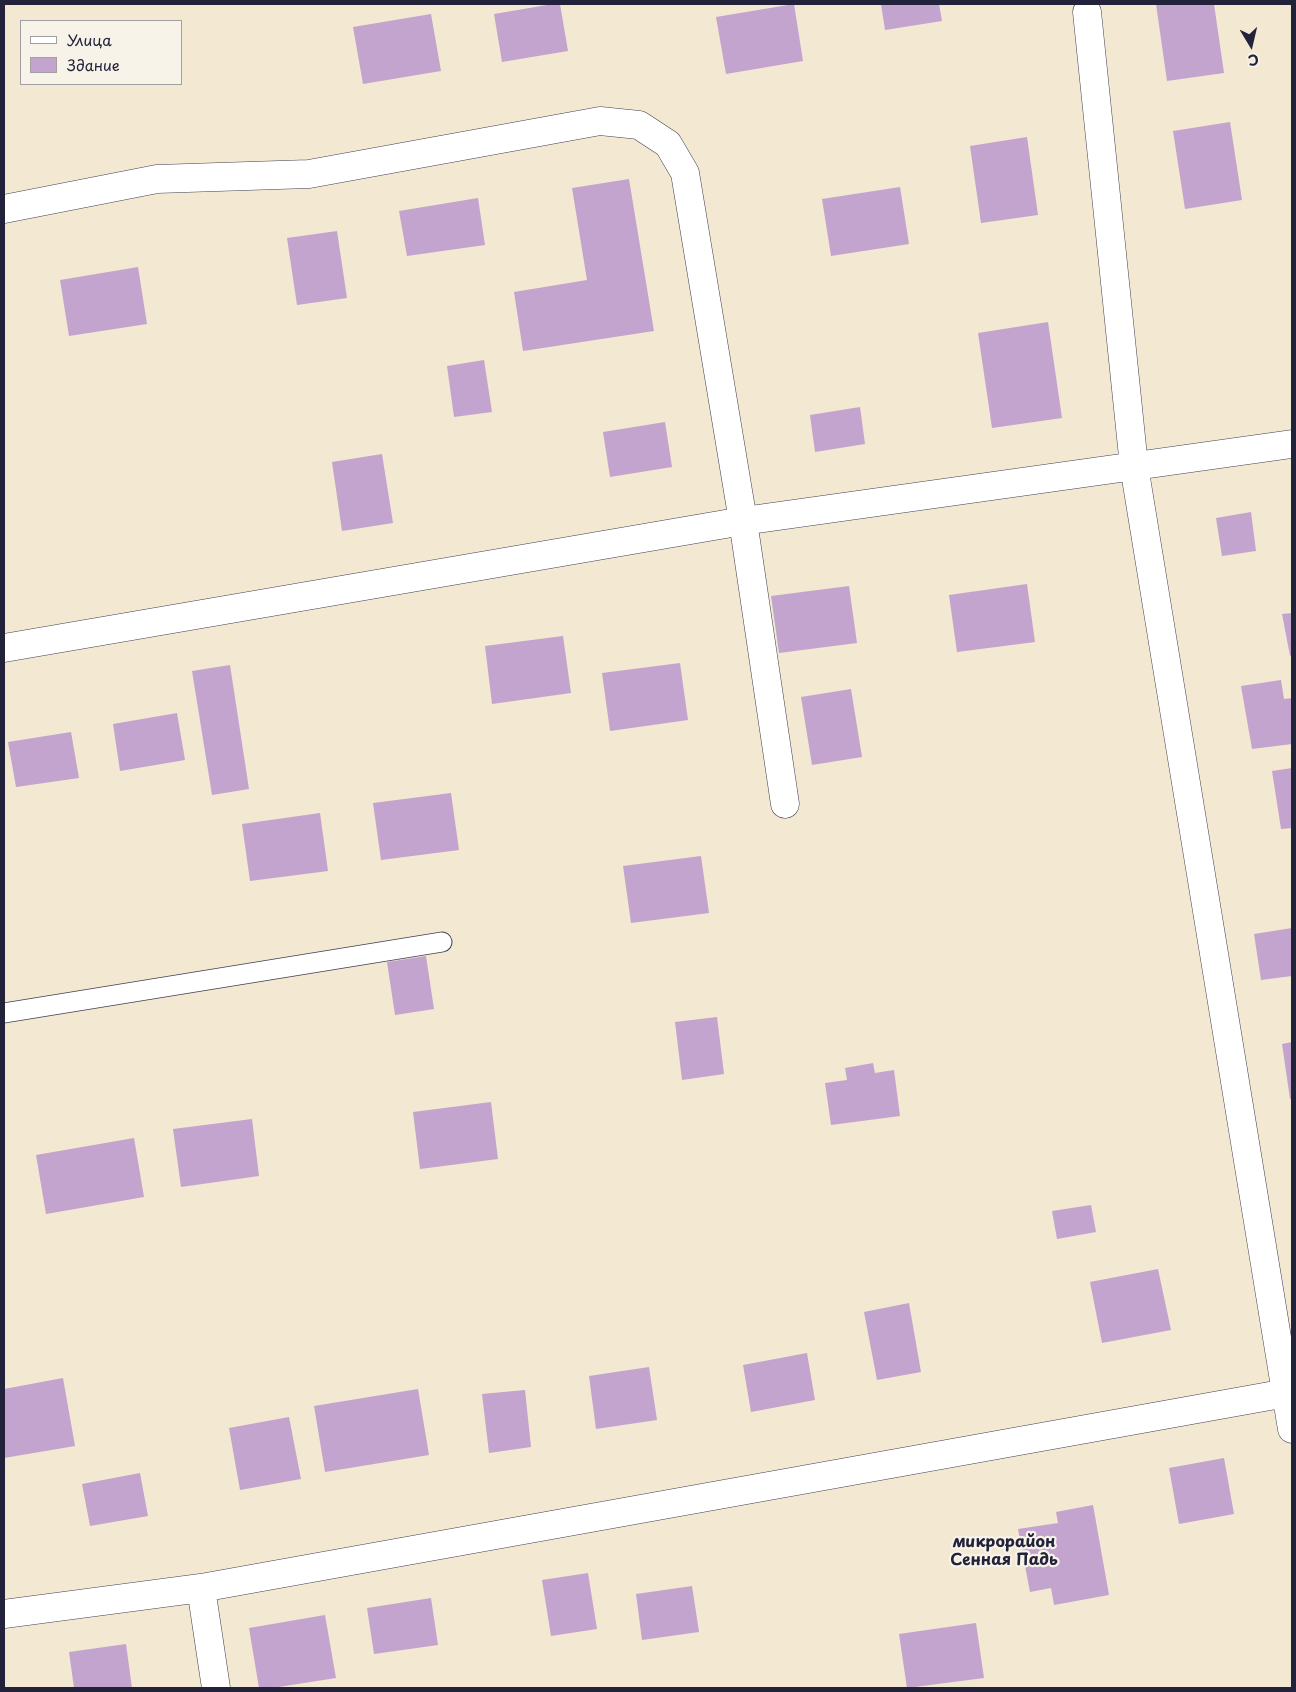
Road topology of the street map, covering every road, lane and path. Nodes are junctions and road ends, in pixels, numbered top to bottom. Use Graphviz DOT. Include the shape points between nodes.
graph roads {
  1 [pos="1087,12"];
  2 [pos="4,209"];
  3 [pos="1292,444"];
  4 [pos="1134,466"];
  5 [pos="743,521"];
  6 [pos="4,648"];
  7 [pos="785,804"];
  8 [pos="442,942"];
  9 [pos="4,1013"];
  10 [pos="1290,1392"];
  11 [pos="1292,1429"];
  12 [pos="201,1588"];
  13 [pos="4,1614"];
  14 [pos="216,1688"];
  1 -- 4 [label="street"];
  2 -- 5 [label="street" via="157,179 309,174 600,121 639,125 668,144 685,173"];
  3 -- 4 [label="street"];
  4 -- 5 [label="street"];
  4 -- 10 [label="street"];
  5 -- 6 [label="street"];
  5 -- 7 [label="street"];
  8 -- 9 [label="lane"];
  10 -- 11 [label="street"];
  10 -- 12 [label="street"];
  12 -- 13 [label="street"];
  12 -- 14 [label="street"];
}
